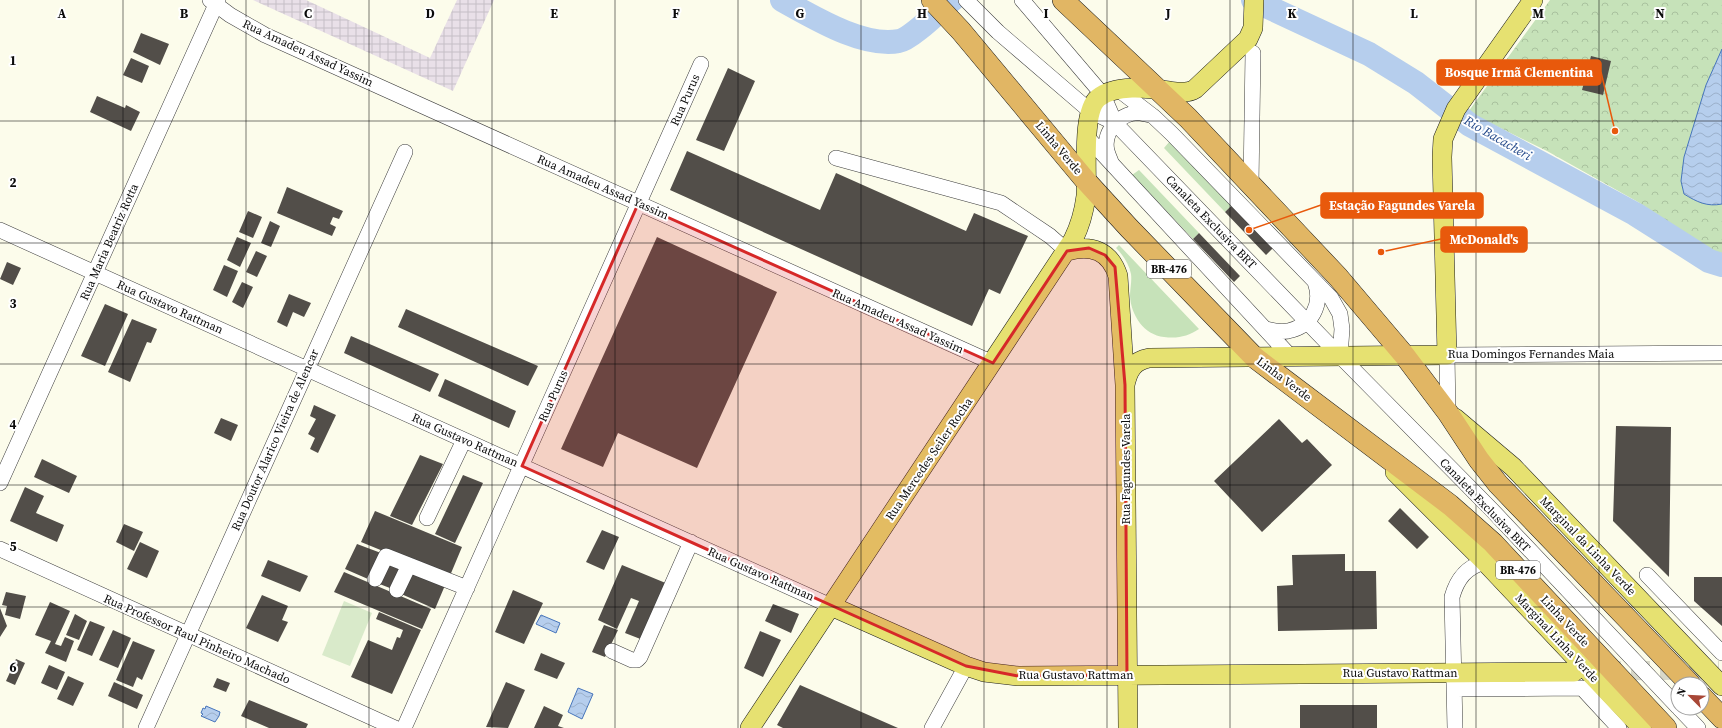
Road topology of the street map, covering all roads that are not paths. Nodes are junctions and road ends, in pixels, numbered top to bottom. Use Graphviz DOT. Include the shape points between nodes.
graph roads {
  1 [pos="932,0"];
  2 [pos="966,0"];
  3 [pos="1022,0"];
  4 [pos="1063,0"];
  5 [pos="1533,0"];
  6 [pos="215,2"];
  7 [pos="1254,7"];
  8 [pos="1253,52"];
  9 [pos="701,64"];
  10 [pos="1160,90"];
  11 [pos="1111,92"];
  12 [pos="1090,111"];
  13 [pos="1154,117"];
  14 [pos="1115,123"];
  15 [pos="1087,137"];
  16 [pos="405,152"];
  17 [pos="836,158"];
  18 [pos="1112,163"];
  19 [pos="1086,181"];
  20 [pos="1251,184"];
  21 [pos="638,204"];
  22 [pos="0,230"];
  23 [pos="1067,251"];
  24 [pos="95,273"];
  25 [pos="1315,282"];
  26 [pos="1307,322"];
  27 [pos="1266,329"];
  28 [pos="1722,353"];
  29 [pos="1446,355"];
  30 [pos="1290,356"];
  31 [pos="1340,356"];
  32 [pos="1405,356"];
  33 [pos="1254,357"];
  34 [pos="992,364"];
  35 [pos="308,369"];
  36 [pos="1125,385"];
  37 [pos="1448,413"];
  38 [pos="1353,430"];
  39 [pos="464,440"];
  40 [pos="522,466"];
  41 [pos="0,483"];
  42 [pos="428,518"];
  43 [pos="691,542"];
  44 [pos="0,549"];
  45 [pos="1484,562"];
  46 [pos="409,565"];
  47 [pos="1647,575"];
  48 [pos="375,579"];
  49 [pos="467,588"];
  50 [pos="397,590"];
  51 [pos="831,606"];
  52 [pos="188,634"];
  53 [pos="612,652"];
  54 [pos="966,666"];
  55 [pos="1722,670"];
  56 [pos="1574,672"];
  57 [pos="1127,675"];
  58 [pos="1682,676"];
  59 [pos="1453,681"];
  60 [pos="1670,700"];
  61 [pos="1710,705"];
  62 [pos="1686,716"];
  63 [pos="1722,718"];
  64 [pos="146,728"];
  65 [pos="395,728"];
  66 [pos="404,728"];
  67 [pos="750,728"];
  68 [pos="932,728"];
  69 [pos="1128,728"];
  70 [pos="1455,728"];
  71 [pos="1619,728"];
  72 [pos="1642,728"];
  73 [pos="1666,728"];
  74 [pos="1698,728"];
  1 -- 19 [label="highway, Linha Verde / BR-476"];
  2 -- 12 [label="street, Canaleta Exclusiva BRT"];
  3 -- 11 [label="street, Canaleta Exclusiva BRT"];
  4 -- 10 [label="highway"];
  5 -- 29 [label="main road" via="1462,101 1443,139"];
  6 -- 21 [label="street, Rua Amadeu Assad Yassim" via="242,23 265,35"];
  6 -- 24 [label="street, Rua Maria Beatriz Rotta"];
  7 -- 10 [label="main road" via="1253,28 1248,39 1199,87 1186,92"];
  8 -- 20 [label="street"];
  9 -- 21 [label="street, Rua Purus"];
  10 -- 11 [label="main road" via="1143,88"];
  10 -- 20 [label="highway"];
  11 -- 12 [label="main road" via="1095,101"];
  11 -- 13 [label="street, Canaleta Exclusiva BRT"];
  11 -- 14 [label="street, Canaleta Exclusiva BRT"];
  12 -- 14 [label="street, Canaleta Exclusiva BRT"];
  12 -- 15 [label="main road, Rua Mercedes Seiler Rocha"];
  13 -- 14 [label="street" via="1140,113 1127,115"];
  13 -- 25 [label="street, Canaleta Exclusiva BRT"];
  14 -- 18 [label="street" via="1108,135 1106,150"];
  14 -- 26 [label="street, Canaleta Exclusiva BRT"];
  15 -- 18 [label="street"];
  15 -- 19 [label="main road, Rua Mercedes Seiler Rocha"];
  16 -- 35 [label="street, Rua Doutor Alarico Vieira de Alencar"];
  17 -- 23 [label="street" via="1001,203 1050,236"];
  18 -- 27 [label="street"];
  19 -- 23 [label="main road, Rua Mercedes Seiler Rocha" via="1082,216"];
  19 -- 33 [label="highway, Linha Verde / BR-476"];
  20 -- 32 [label="highway" via="1338,277"];
  21 -- 34 [label="street, Rua Amadeu Assad Yassim"];
  21 -- 40 [label="street, Rua Purus"];
  22 -- 24 [label="street, Rua Gustavo Rattman"];
  23 -- 34 [label="main road, Rua Mercedes Seiler Rocha"];
  23 -- 36 [label="main road, Rua Fagundes Varela" via="1089,248 1105,255 1115,267 1118,276"];
  24 -- 35 [label="street, Rua Gustavo Rattman"];
  24 -- 41 [label="street, Rua Maria Beatriz Rotta"];
  25 -- 26 [label="street" via="1319,292 1318,303"];
  25 -- 31 [label="street, Canaleta Exclusiva BRT" via="1331,298 1340,314"];
  26 -- 27 [label="street" via="1288,331"];
  26 -- 31 [label="street, Canaleta Exclusiva BRT"];
  27 -- 30 [label="street"];
  28 -- 29 [label="street, Rua Domingos Fernandes Maia"];
  29 -- 32 [label="main road, Rua Domingos Fernandes Maia"];
  29 -- 37 [label="street"];
  30 -- 31 [label="main road, Rua Domingos Fernandes Maia"];
  30 -- 33 [label="main road, Rua Domingos Fernandes Maia"];
  31 -- 32 [label="main road, Rua Domingos Fernandes Maia"];
  31 -- 60 [label="street, Canaleta Exclusiva BRT" via="1496,515"];
  32 -- 37 [label="highway"];
  33 -- 36 [label="main road, Rua Domingos Fernandes Maia" via="1142,360 1130,368"];
  33 -- 38 [label="highway, Linha Verde / BR-476"];
  34 -- 51 [label="main road, Rua Mercedes Seiler Rocha"];
  35 -- 39 [label="street, Rua Gustavo Rattman"];
  35 -- 52 [label="street, Rua Doutor Alarico Vieira de Alencar"];
  36 -- 57 [label="main road, Rua Fagundes Varela"];
  37 -- 55 [label="main road, Marginal da Linha Verde" via="1513,467"];
  37 -- 58 [label="highway" via="1478,460 1498,484"];
  38 -- 45 [label="main road, Marginal Linha Verde"];
  38 -- 73 [label="highway, Linha Verde / BR-476" via="1478,529"];
  39 -- 40 [label="street, Rua Gustavo Rattman"];
  39 -- 42 [label="street"];
  40 -- 43 [label="street, Rua Gustavo Rattman"];
  40 -- 49 [label="street, Rua Purus"];
  43 -- 51 [label="street, Rua Gustavo Rattman"];
  43 -- 53 [label="street" via="640,657 632,660"];
  44 -- 52 [label="street, Rua Professor Raul Pinheiro Machado"];
  45 -- 59 [label="street" via="1467,569 1454,588 1451,609"];
  45 -- 72 [label="main road, Marginal Linha Verde"];
  46 -- 48 [label="street" via="386,556"];
  46 -- 49 [label="street"];
  46 -- 50 [label="street"];
  47 -- 55 [label="street"];
  49 -- 66 [label="street, Rua Purus"];
  51 -- 54 [label="main road, Rua Gustavo Rattman"];
  51 -- 67 [label="main road, Rua Mercedes Seiler Rocha"];
  52 -- 64 [label="street, Rua Doutor Alarico Vieira de Alencar"];
  52 -- 65 [label="street, Rua Professor Raul Pinheiro Machado"];
  54 -- 57 [label="main road, Rua Gustavo Rattman" via="984,672 1018,676"];
  54 -- 68 [label="street"];
  56 -- 59 [label="main road, Rua Gustavo Rattman"];
  57 -- 59 [label="main road, Rua Gustavo Rattman"];
  57 -- 69 [label="main road, Rua Fagundes Varela"];
  59 -- 70 [label="street"];
  59 -- 71 [label="street" via="1582,688"];
  61 -- 63 [label="highway"];
  62 -- 74 [label="street, Canaleta Exclusiva BRT"];
}
